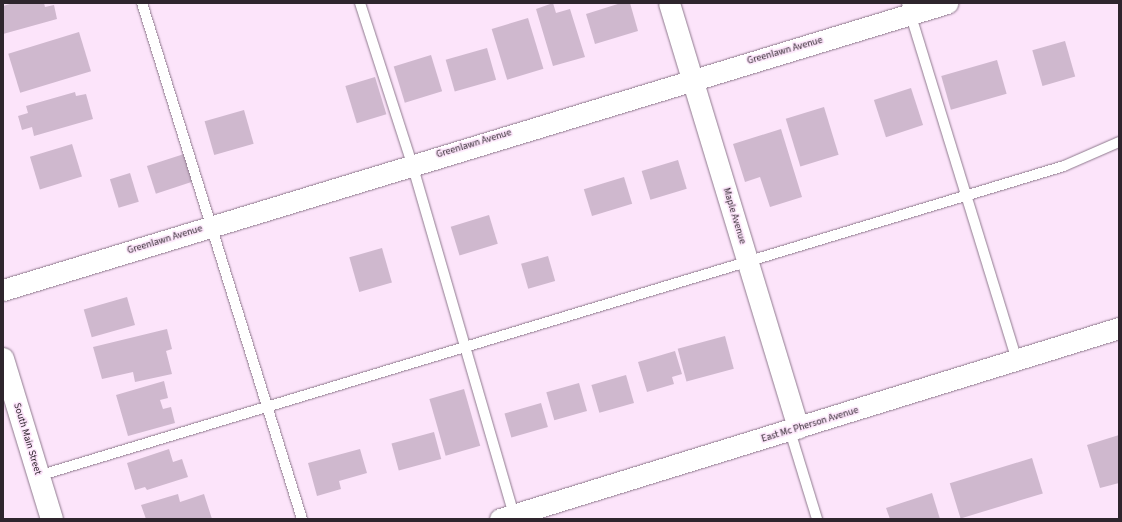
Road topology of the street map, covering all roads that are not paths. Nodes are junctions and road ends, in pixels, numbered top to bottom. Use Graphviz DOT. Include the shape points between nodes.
graph roads {
  1 [pos="142,3"];
  2 [pos="360,3"];
  3 [pos="668,3"];
  4 [pos="947,3"];
  5 [pos="909,9"];
  6 [pos="691,79"];
  7 [pos="1119,142"];
  8 [pos="412,164"];
  9 [pos="964,195"];
  10 [pos="211,226"];
  11 [pos="747,260"];
  12 [pos="3,290"];
  13 [pos="1119,328"];
  14 [pos="466,346"];
  15 [pos="3,359"];
  16 [pos="1017,360"];
  17 [pos="267,408"];
  18 [pos="794,430"];
  19 [pos="38,476"];
  20 [pos="507,517"];
  21 [pos="52,519"];
  22 [pos="302,519"];
  23 [pos="817,519"];
  1 -- 10 [label="lane"];
  2 -- 8 [label="lane"];
  3 -- 6 [label="street, Maple Avenue"];
  4 -- 5 [label="street, Greenlawn Avenue"];
  5 -- 6 [label="street, Greenlawn Avenue"];
  5 -- 9 [label="lane"];
  6 -- 8 [label="street, Greenlawn Avenue"];
  6 -- 11 [label="street, Maple Avenue"];
  7 -- 9 [label="lane" via="1064,166"];
  8 -- 10 [label="street, Greenlawn Avenue"];
  8 -- 14 [label="lane"];
  9 -- 11 [label="lane"];
  9 -- 16 [label="lane"];
  10 -- 12 [label="street, Greenlawn Avenue"];
  10 -- 17 [label="lane"];
  11 -- 14 [label="lane"];
  11 -- 18 [label="street, Maple Avenue"];
  13 -- 16 [label="street, East Mc Pherson Avenue"];
  14 -- 17 [label="lane"];
  14 -- 20 [label="lane"];
  15 -- 19 [label="main road, South Main Street"];
  16 -- 18 [label="street, East Mc Pherson Avenue"];
  17 -- 19 [label="lane"];
  17 -- 22 [label="lane"];
  18 -- 20 [label="street, East Mc Pherson Avenue"];
  18 -- 23 [label="lane"];
  19 -- 21 [label="main road, South Main Street"];
}
